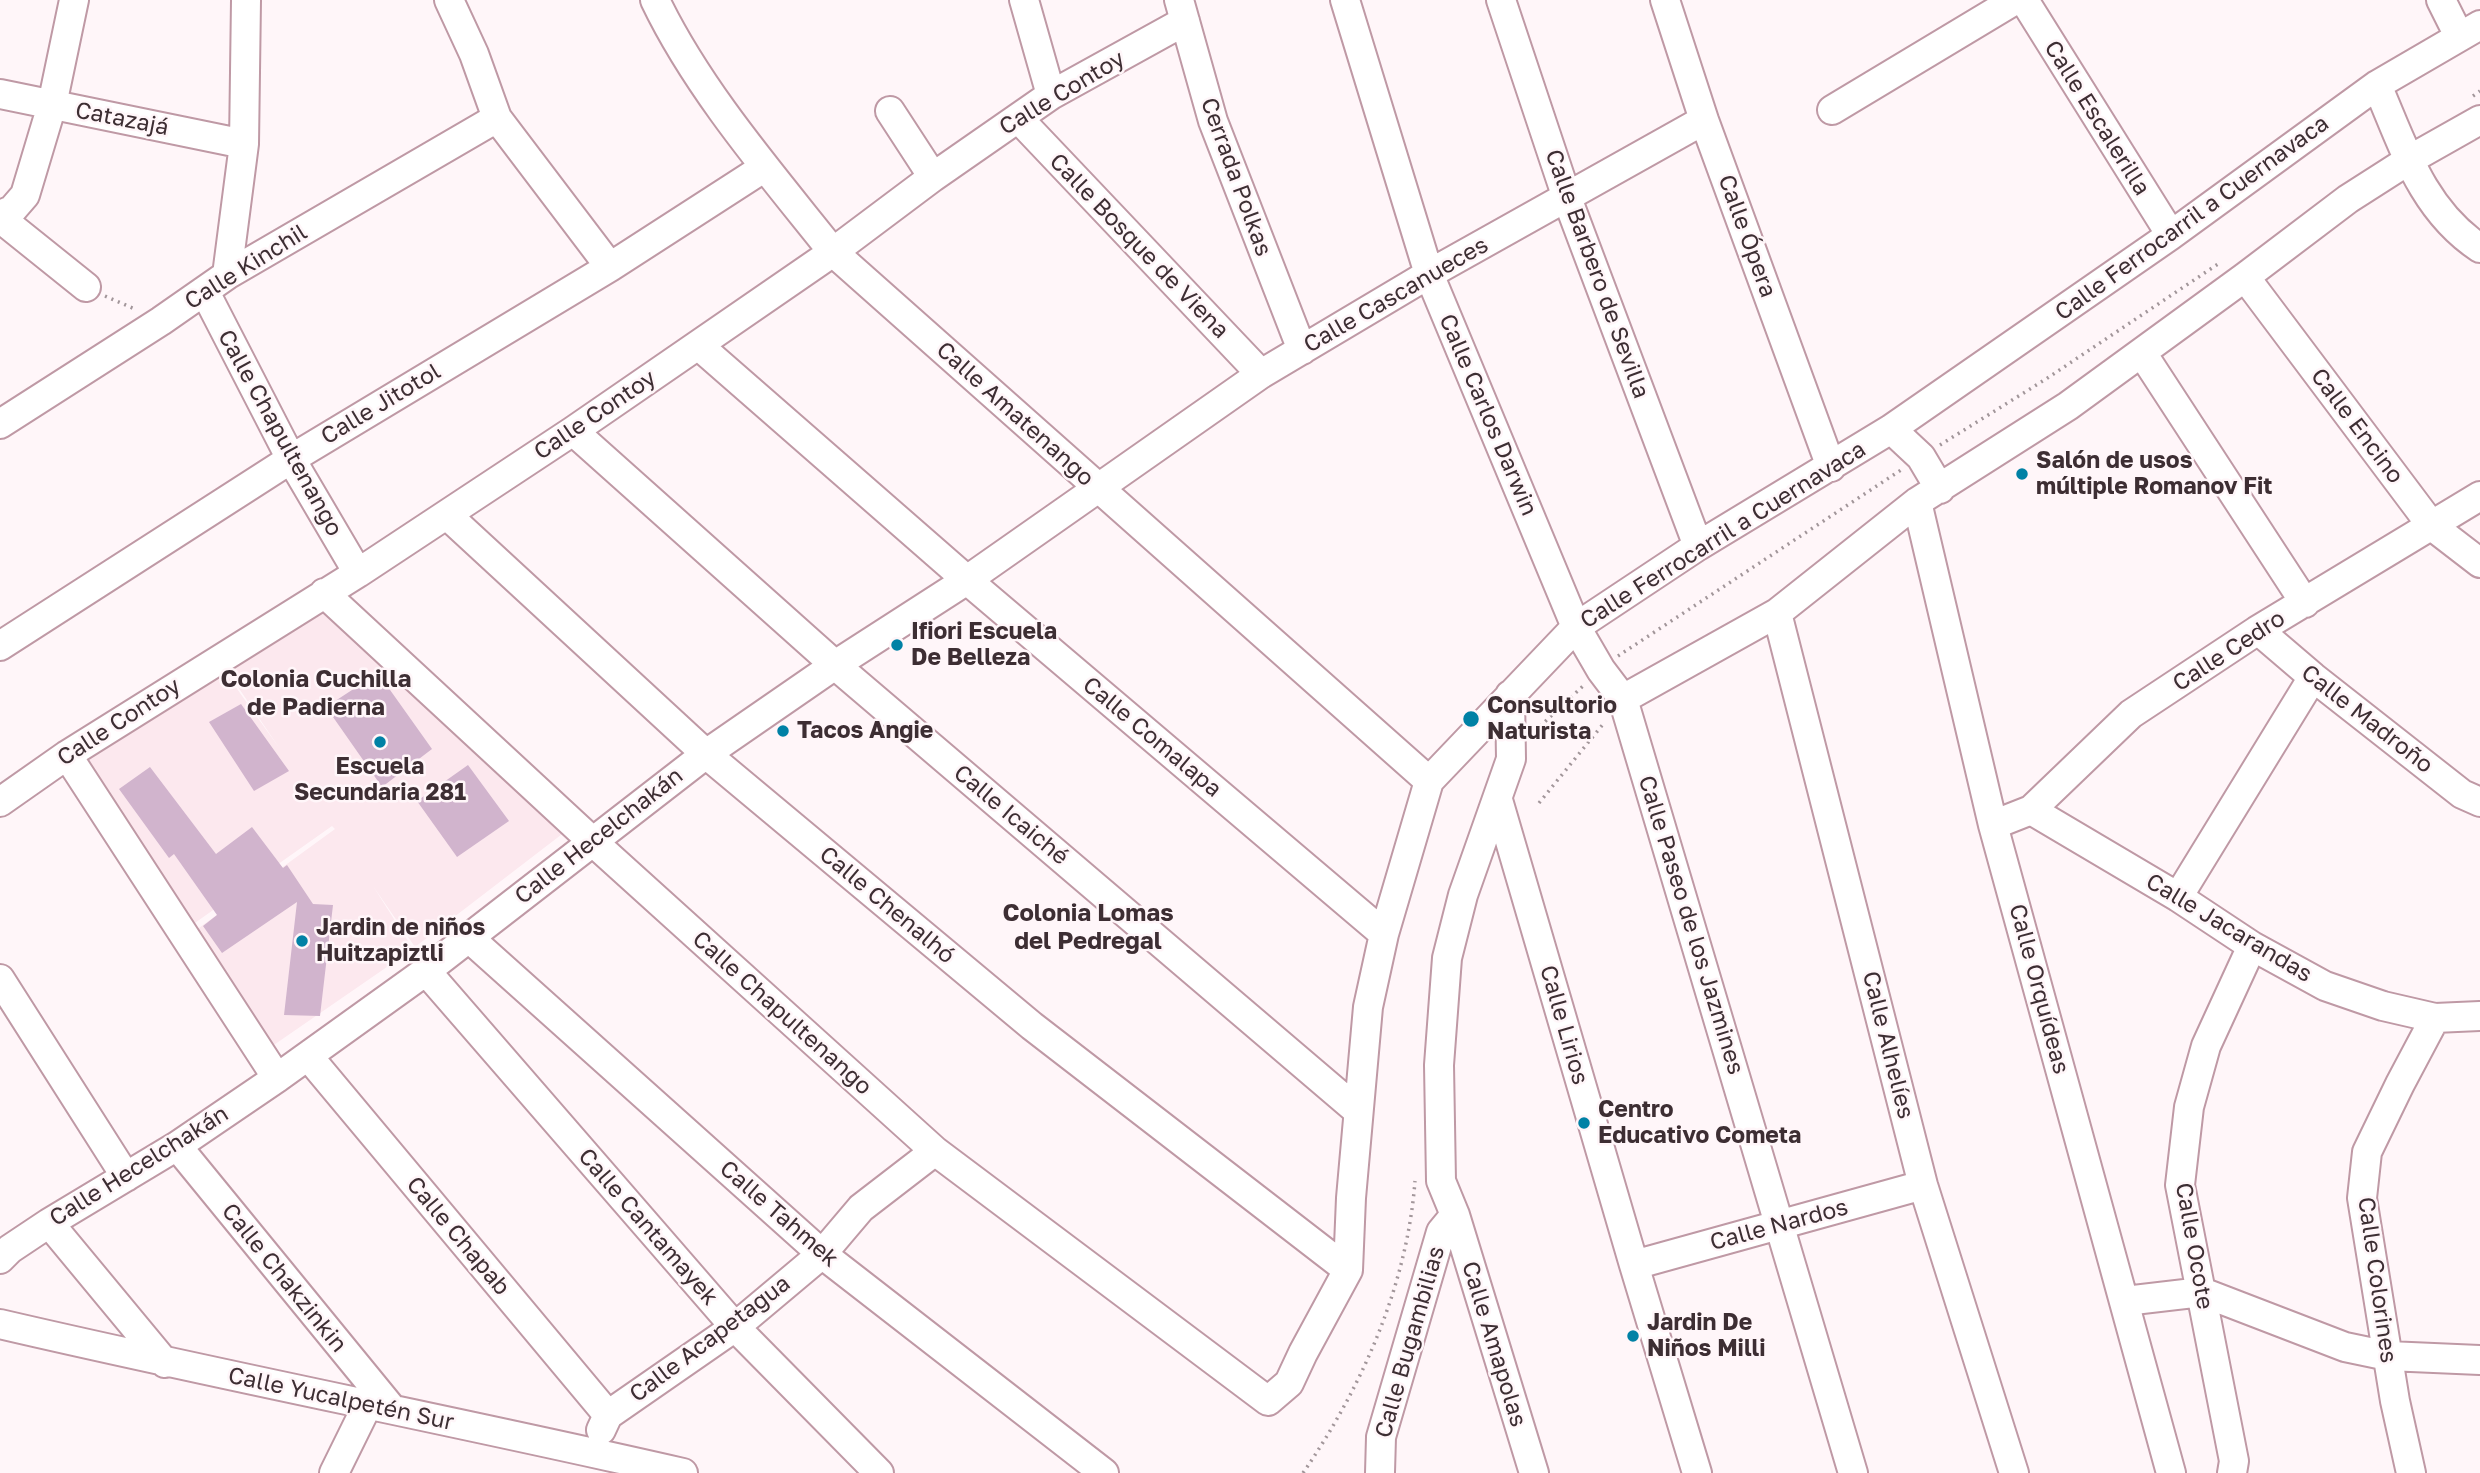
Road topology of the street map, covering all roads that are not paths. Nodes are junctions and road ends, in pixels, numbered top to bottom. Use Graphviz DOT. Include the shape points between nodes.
graph roads {
  1 [pos="74,0"];
  2 [pos="246,0"];
  3 [pos="449,0"];
  4 [pos="1024,0"];
  5 [pos="1345,0"];
  6 [pos="1501,0"];
  7 [pos="2015,0"];
  8 [pos="2024,0"];
  9 [pos="2441,0"];
  10 [pos="662,2"];
  11 [pos="1665,2"];
  12 [pos="1182,10"];
  13 [pos="2470,31"];
  14 [pos="2377,85"];
  15 [pos="0,94"];
  16 [pos="1051,95"];
  17 [pos="52,106"];
  18 [pos="1832,110"];
  19 [pos="890,111"];
  20 [pos="497,118"];
  21 [pos="1017,118"];
  22 [pos="1704,120"];
  23 [pos="2480,120"];
  24 [pos="244,144"];
  25 [pos="2409,160"];
  26 [pos="765,167"];
  27 [pos="933,177"];
  28 [pos="1566,198"];
  29 [pos="0,216"];
  30 [pos="2171,235"];
  31 [pos="2480,248"];
  32 [pos="834,252"];
  33 [pos="610,267"];
  34 [pos="1429,274"];
  35 [pos="227,275"];
  36 [pos="2245,277"];
  37 [pos="86,287"];
  38 [pos="205,292"];
  39 [pos="698,345"];
  40 [pos="1302,350"];
  41 [pos="2142,353"];
  42 [pos="1261,374"];
  43 [pos="0,424"];
  44 [pos="1891,429"];
  45 [pos="573,431"];
  46 [pos="291,458"];
  47 [pos="1831,467"];
  48 [pos="1099,489"];
  49 [pos="1929,496"];
  50 [pos="2480,496"];
  51 [pos="447,515"];
  52 [pos="2432,526"];
  53 [pos="1698,546"];
  54 [pos="2480,563"];
  55 [pos="358,573"];
  56 [pos="967,580"];
  57 [pos="324,593"];
  58 [pos="2305,603"];
  59 [pos="1777,613"];
  60 [pos="1576,627"];
  61 [pos="2258,630"];
  62 [pos="0,646"];
  63 [pos="835,666"];
  64 [pos="2313,677"];
  65 [pos="1510,695"];
  66 [pos="1623,699"];
  67 [pos="706,754"];
  68 [pos="67,755"];
  69 [pos="1429,781"];
  70 [pos="1498,800"];
  71 [pos="0,802"];
  72 [pos="2480,802"];
  73 [pos="2031,810"];
  74 [pos="1993,825"];
  75 [pos="592,841"];
  76 [pos="2178,897"];
  77 [pos="1384,934"];
  78 [pos="468,937"];
  79 [pos="2252,946"];
  80 [pos="426,971"];
  81 [pos="0,979"];
  82 [pos="2480,1017"];
  83 [pos="2435,1018"];
  84 [pos="308,1056"];
  85 [pos="277,1078"];
  86 [pos="1358,1111"];
  87 [pos="177,1146"];
  88 [pos="935,1151"];
  89 [pos="126,1177"];
  90 [pos="1923,1185"];
  91 [pos="1455,1215"];
  92 [pos="49,1223"];
  93 [pos="1781,1225"];
  94 [pos="822,1254"];
  95 [pos="0,1259"];
  96 [pos="1634,1265"];
  97 [pos="1348,1270"];
  98 [pos="2202,1292"];
  99 [pos="2125,1301"];
  100 [pos="0,1324"];
  101 [pos="735,1327"];
  102 [pos="2388,1356"];
  103 [pos="2480,1360"];
  104 [pos="165,1363"];
  105 [pos="1268,1401"];
  106 [pos="380,1406"];
  107 [pos="608,1415"];
  108 [pos="591,1452"];
  109 [pos="2162,1471"];
  110 [pos="334,1473"];
  111 [pos="683,1473"];
  112 [pos="879,1473"];
  113 [pos="1104,1473"];
  114 [pos="1380,1473"];
  115 [pos="1534,1473"];
  116 [pos="1698,1473"];
  117 [pos="1853,1473"];
  118 [pos="2014,1473"];
  119 [pos="2232,1473"];
  120 [pos="2411,1473"];
  1 -- 17 [label="street"];
  2 -- 24 [label="street"];
  3 -- 20 [label="street"];
  4 -- 16 [label="street"];
  5 -- 34 [label="street, Calle Carlos Darwin"];
  6 -- 28 [label="street, Calle Barbero de Sevilla"];
  7 -- 18 [label="street"];
  8 -- 30 [label="street, Calle Escalerilla"];
  9 -- 13 [label="street"];
  10 -- 26 [label="street, Calle Amatenango" via="694,69"];
  11 -- 22 [label="street, Calle Ópera"];
  12 -- 16 [label="street, Calle Contoy"];
  12 -- 40 [label="street, Cerrada Polkas" via="1213,121"];
  13 -- 14 [label="street, Calle Ferrocarril a Cuernavaca"];
  14 -- 25 [label="street"];
  14 -- 30 [label="street, Calle Ferrocarril a Cuernavaca"];
  15 -- 17 [label="street, Catazajá"];
  16 -- 21 [label="street, Calle Contoy"];
  17 -- 24 [label="street, Catazajá"];
  17 -- 29 [label="street" via="25,195"];
  19 -- 27 [label="street"];
  20 -- 33 [label="street"];
  20 -- 35 [label="street, Calle Kinchil"];
  21 -- 27 [label="street, Calle Contoy"];
  21 -- 42 [label="street, Calle Bosque de Viena"];
  22 -- 28 [label="street, Calle Cascanueces"];
  22 -- 47 [label="street, Calle Ópera"];
  23 -- 25 [label="street"];
  24 -- 35 [label="street"];
  25 -- 31 [label="street" via="2441,212"];
  25 -- 36 [label="street" via="2348,199"];
  26 -- 32 [label="street, Calle Amatenango"];
  26 -- 33 [label="street, Calle Jitotol"];
  27 -- 32 [label="street, Calle Contoy"];
  28 -- 34 [label="street, Calle Cascanueces"];
  28 -- 53 [label="street, Calle Barbero de Sevilla"];
  29 -- 37 [label="street"];
  30 -- 44 [label="street, Calle Ferrocarril a Cuernavaca"];
  32 -- 39 [label="street, Calle Contoy"];
  32 -- 48 [label="street, Calle Amatenango"];
  33 -- 46 [label="street, Calle Jitotol"];
  34 -- 40 [label="street, Calle Cascanueces"];
  34 -- 60 [label="street, Calle Carlos Darwin"];
  35 -- 38 [label="street, Calle Kinchil"];
  36 -- 41 [label="street"];
  36 -- 52 [label="street, Calle Encino"];
  38 -- 43 [label="street, Calle Kinchil"];
  38 -- 46 [label="street, Calle Chapultenango"];
  39 -- 45 [label="street, Calle Contoy"];
  39 -- 56 [label="street, Calle Comalapa"];
  40 -- 42 [label="street, Calle Cascanueces"];
  41 -- 49 [label="street"];
  41 -- 58 [label="street"];
  42 -- 48 [label="street, Calle Cascanueces"];
  44 -- 47 [label="street, Calle Ferrocarril a Cuernavaca"];
  44 -- 49 [label="street, Calle Orquídeas" via="1921,457"];
  45 -- 51 [label="street, Calle Contoy"];
  45 -- 63 [label="street, Calle Icaiché"];
  46 -- 55 [label="street, Calle Chapultenango"];
  46 -- 62 [label="street, Calle Jitotol"];
  47 -- 53 [label="street, Calle Ferrocarril a Cuernavaca"];
  48 -- 56 [label="street, Calle Hecelchakán"];
  48 -- 69 [label="street, Calle Amatenango"];
  49 -- 59 [label="street"];
  49 -- 74 [label="street, Calle Orquídeas"];
  50 -- 52 [label="street, Calle Cedro"];
  51 -- 55 [label="street, Calle Contoy"];
  51 -- 67 [label="street, Calle Chenalhó"];
  52 -- 54 [label="street, Calle Encino"];
  52 -- 58 [label="street, Calle Cedro"];
  53 -- 60 [label="street, Calle Ferrocarril a Cuernavaca"];
  55 -- 57 [label="street, Calle Contoy"];
  56 -- 63 [label="street, Calle Hecelchakán"];
  56 -- 77 [label="street, Calle Comalapa"];
  57 -- 68 [label="street, Calle Contoy"];
  57 -- 75 [label="street, Calle Chapultenango"];
  58 -- 61 [label="street, Calle Cedro"];
  59 -- 66 [label="street"];
  59 -- 90 [label="street, Calle Alhelíes"];
  60 -- 65 [label="street, Calle Ferrocarril a Cuernavaca"];
  60 -- 66 [label="street, Calle Carlos Darwin"];
  61 -- 64 [label="street, Calle Madroño"];
  61 -- 73 [label="street, Calle Cedro" via="2131,714"];
  63 -- 67 [label="street, Calle Hecelchakán"];
  63 -- 86 [label="street, Calle Icaiché"];
  64 -- 72 [label="street, Calle Madroño" via="2462,794"];
  64 -- 76 [label="street"];
  65 -- 69 [label="street, Calle Ferrocarril a Cuernavaca"];
  65 -- 70 [label="street" via="1511,759"];
  66 -- 93 [label="street, Calle Paseo de los Jazmines"];
  67 -- 75 [label="street, Calle Hecelchakán"];
  67 -- 97 [label="street, Calle Chenalhó" via="1032,1026"];
  68 -- 71 [label="street, Calle Contoy"];
  68 -- 85 [label="street"];
  69 -- 77 [label="street, Calle Ferrocarril a Cuernavaca"];
  70 -- 91 [label="street" via="1463,895 1447,958 1439,1065 1441,1181"];
  70 -- 96 [label="street, Calle Lirios"];
  73 -- 74 [label="street, Calle Cedro"];
  73 -- 76 [label="street, Calle Jacarandas"];
  74 -- 99 [label="street, Calle Orquídeas"];
  75 -- 78 [label="street, Calle Hecelchakán"];
  75 -- 88 [label="street, Calle Chapultenango"];
  76 -- 79 [label="street, Calle Jacarandas"];
  77 -- 86 [label="street, Calle Ferrocarril a Cuernavaca" via="1368,1007"];
  78 -- 80 [label="street, Calle Hecelchakán"];
  78 -- 94 [label="street, Calle Tahmek"];
  79 -- 83 [label="street, Calle Jacarandas" via="2325,986"];
  79 -- 98 [label="street, Calle Ocote" via="2206,1046 2189,1107 2180,1185"];
  80 -- 84 [label="street, Calle Hecelchakán"];
  80 -- 101 [label="street, Calle Cantamayek"];
  81 -- 89 [label="street"];
  82 -- 83 [label="street, Calle Jacarandas"];
  83 -- 102 [label="street, Calle Colorines" via="2367,1152 2362,1198"];
  84 -- 85 [label="street, Calle Hecelchakán"];
  84 -- 107 [label="street, Calle Chapab"];
  85 -- 87 [label="street, Calle Hecelchakán"];
  86 -- 97 [label="street, Calle Ferrocarril a Cuernavaca"];
  87 -- 89 [label="street, Calle Hecelchakán"];
  87 -- 106 [label="street, Calle Chakzinkin"];
  88 -- 94 [label="street, Calle Acapetagua" via="861,1208"];
  88 -- 105 [label="street, Calle Chapultenango"];
  89 -- 92 [label="street, Calle Hecelchakán"];
  90 -- 93 [label="street, Calle Nardos"];
  90 -- 118 [label="street, Calle Alhelíes"];
  91 -- 114 [label="street, Calle Bugambilias" via="1441,1232 1381,1437"];
  91 -- 115 [label="street, Calle Amapolas"];
  92 -- 95 [label="street, Calle Hecelchakán"];
  92 -- 104 [label="street"];
  93 -- 96 [label="street, Calle Nardos"];
  93 -- 117 [label="street, Calle Paseo de los Jazmines"];
  94 -- 101 [label="street, Calle Acapetagua"];
  94 -- 113 [label="street, Calle Tahmek"];
  96 -- 116 [label="street, Calle Lirios"];
  97 -- 105 [label="street, Calle Ferrocarril a Cuernavaca" via="1289,1383"];
  98 -- 99 [label="street"];
  98 -- 102 [label="street" via="2345,1347"];
  98 -- 119 [label="street, Calle Ocote" via="2234,1461"];
  99 -- 109 [label="street, Calle Orquídeas"];
  100 -- 104 [label="street, Calle Yucalpetén Sur"];
  101 -- 107 [label="street, Calle Acapetagua"];
  101 -- 112 [label="street, Calle Cantamayek"];
  102 -- 103 [label="street"];
  102 -- 120 [label="street, Calle Colorines"];
  104 -- 106 [label="street, Calle Yucalpetén Sur"];
  106 -- 108 [label="street, Calle Yucalpetén Sur"];
  106 -- 110 [label="street"];
  107 -- 108 [label="street, Calle Acapetagua"];
  108 -- 111 [label="street, Calle Yucalpetén Sur"];
}
